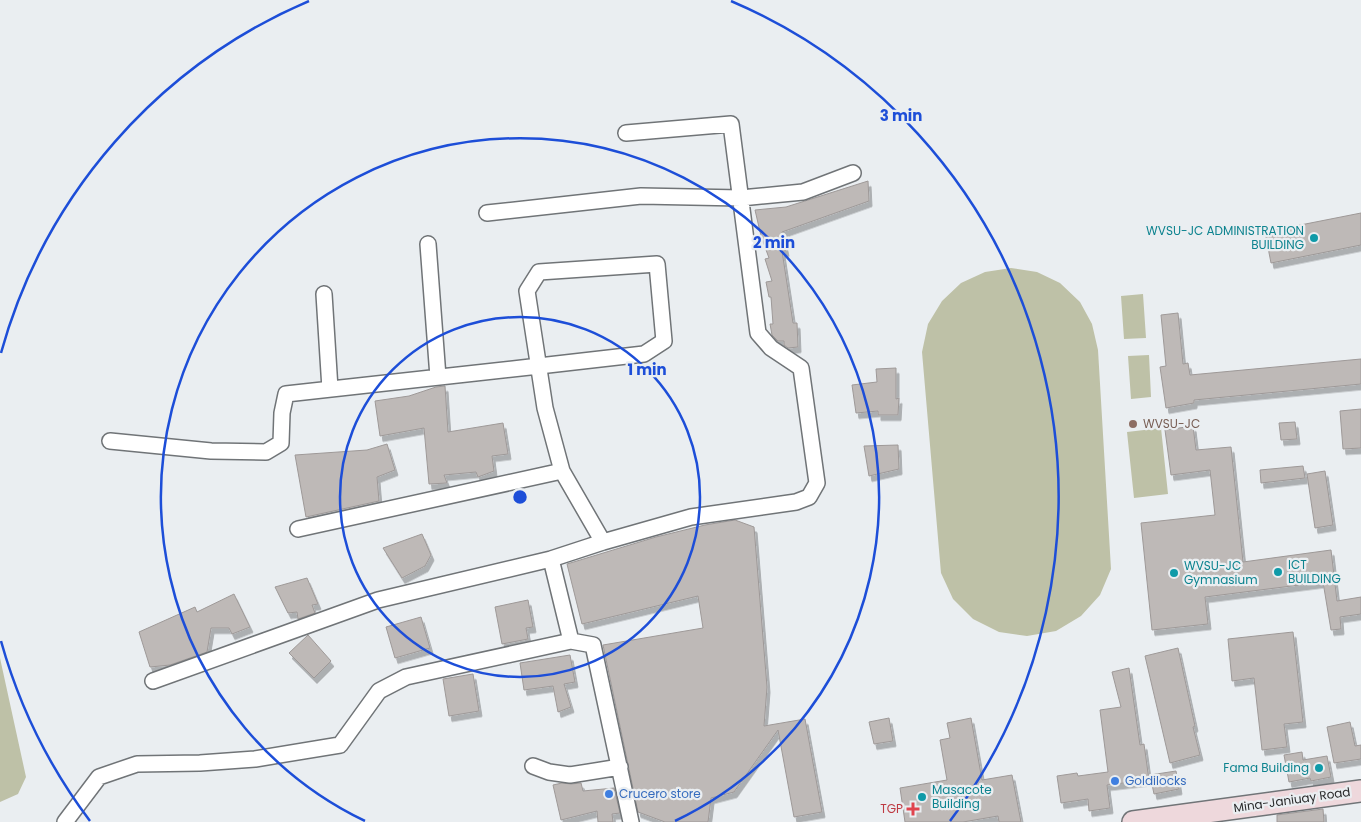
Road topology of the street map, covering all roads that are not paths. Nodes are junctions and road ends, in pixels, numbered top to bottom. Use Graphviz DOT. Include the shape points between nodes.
graph roads {
  1 [pos="626,133"];
  2 [pos="853,173"];
  3 [pos="741,198"];
  4 [pos="488,213"];
  5 [pos="428,244"];
  6 [pos="324,294"];
  7 [pos="539,366"];
  8 [pos="438,377"];
  9 [pos="330,389"];
  10 [pos="110,441"];
  11 [pos="562,472"];
  12 [pos="298,529"];
  13 [pos="602,542"];
  14 [pos="551,559"];
  15 [pos="571,641"];
  16 [pos="153,681"];
  17 [pos="533,766"];
  18 [pos="620,766"];
  19 [pos="1361,791"];
  20 [pos="65,822"];
  21 [pos="631,822"];
  22 [pos="1133,822"];
  1 -- 3 [label="street" via="731,124"];
  2 -- 3 [label="street" via="803,192"];
  3 -- 4 [label="street" via="641,196"];
  3 -- 13 [label="street" via="758,333 771,348 801,368 817,483 809,497 796,502 691,517"];
  5 -- 8 [label="street"];
  6 -- 9 [label="street"];
  7 -- 7 [label="street" via="644,354 664,341 656,264 538,272 527,291"];
  7 -- 8 [label="street"];
  7 -- 11 [label="street" via="545,408"];
  8 -- 9 [label="street"];
  9 -- 10 [label="street" via="286,394 281,443 266,452 211,451"];
  11 -- 12 [label="street"];
  11 -- 13 [label="street"];
  13 -- 14 [label="street"];
  14 -- 15 [label="street"];
  14 -- 16 [label="street" via="378,600"];
  15 -- 18 [label="street" via="593,645"];
  15 -- 20 [label="street" via="406,677 379,691 340,745 254,759 137,764 99,777"];
  17 -- 18 [label="street" via="570,775"];
  18 -- 21 [label="street"];
  19 -- 22 [label="main road, Mina-Janiuay Road"];
}
